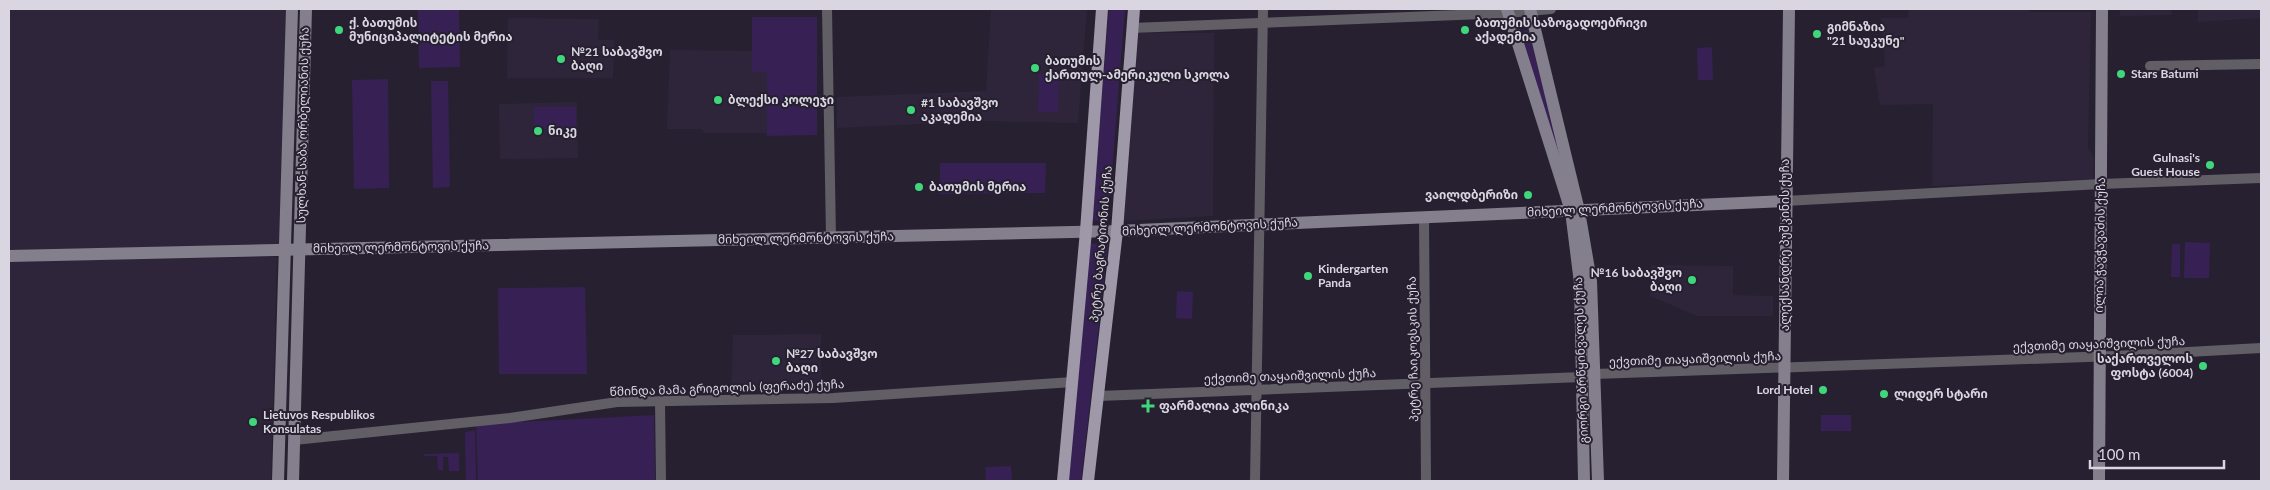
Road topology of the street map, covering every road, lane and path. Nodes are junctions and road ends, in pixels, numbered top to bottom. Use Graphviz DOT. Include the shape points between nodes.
graph roads {
  1 [pos="292,9"];
  2 [pos="306,9"];
  3 [pos="827,9"];
  4 [pos="1102,9"];
  5 [pos="1134,9"];
  6 [pos="1263,9"];
  7 [pos="1551,9"];
  8 [pos="1789,9"];
  9 [pos="2102,9"];
  10 [pos="1530,10"];
  11 [pos="1507,11"];
  12 [pos="1263,21"];
  13 [pos="1132,28"];
  14 [pos="2261,64"];
  15 [pos="2150,66"];
  16 [pos="2261,178"];
  17 [pos="2101,184"];
  18 [pos="1785,201"];
  19 [pos="1575,211"];
  20 [pos="1424,217"];
  21 [pos="1259,224"];
  22 [pos="1086,231"];
  23 [pos="1117,231"];
  24 [pos="831,237"];
  25 [pos="285,250"];
  26 [pos="300,250"];
  27 [pos="9,256"];
  28 [pos="2261,348"];
  29 [pos="2100,356"];
  30 [pos="1784,369"];
  31 [pos="1595,374"];
  32 [pos="1582,377"];
  33 [pos="1073,382"];
  34 [pos="1427,383"];
  35 [pos="1257,390"];
  36 [pos="1099,396"];
  37 [pos="660,402"];
  38 [pos="294,440"];
  39 [pos="278,481"];
  40 [pos="293,481"];
  41 [pos="661,481"];
  42 [pos="1064,481"];
  43 [pos="1088,481"];
  44 [pos="1255,481"];
  45 [pos="1426,481"];
  46 [pos="1584,481"];
  47 [pos="1598,481"];
  48 [pos="1783,481"];
  49 [pos="2099,481"];
  1 -- 25 [label="street, სულხან-საბა ორბელიანის ქუჩა"];
  2 -- 26 [label="street, სულხან-საბა ორბელიანის ქუჩა"];
  3 -- 24 [label="street"];
  4 -- 22 [label="main road, პეტრე ბაგრატიონის ქუჩა"];
  5 -- 13 [label="main road, პეტრე ბაგრატიონის ქუჩა"];
  6 -- 12 [label="street"];
  7 -- 10 [label="street"];
  8 -- 18 [label="street, ალექსანდრე პუშკინის ქუჩა"];
  9 -- 17 [label="street, ილია ჭავჭავაძის ქუჩა"];
  10 -- 11 [label="street"];
  10 -- 19 [label="street, გიორგი ბრწყინვალეს ქუჩა"];
  11 -- 12 [label="street"];
  11 -- 19 [label="street, გიორგი ბრწყინვალეს ქუჩა"];
  12 -- 13 [label="street"];
  12 -- 21 [label="street"];
  13 -- 23 [label="main road, პეტრე ბაგრატიონის ქუჩა"];
  14 -- 15 [label="street"];
  16 -- 17 [label="street, მიხეილ ლერმონტოვის ქუჩა"];
  17 -- 18 [label="street, მიხეილ ლერმონტოვის ქუჩა"];
  17 -- 29 [label="street, ილია ჭავჭავაძის ქუჩა"];
  18 -- 19 [label="street, მიხეილ ლერმონტოვის ქუჩა"];
  18 -- 30 [label="street, ალექსანდრე პუშკინის ქუჩა"];
  19 -- 20 [label="street, მიხეილ ლერმონტოვის ქუჩა"];
  19 -- 31 [label="street, გიორგი ბრწყინვალეს ქუჩა" via="1591,281"];
  19 -- 32 [label="street, გიორგი ბრწყინვალეს ქუჩა"];
  20 -- 21 [label="street, მიხეილ ლერმონტოვის ქუჩა"];
  20 -- 34 [label="street, პეტრე ჩაიკოვსკის ქუჩა"];
  21 -- 23 [label="street, მიხეილ ლერმონტოვის ქუჩა"];
  21 -- 35 [label="street"];
  22 -- 23 [label="street, მიხეილ ლერმონტოვის ქუჩა"];
  22 -- 24 [label="street, მიხეილ ლერმონტოვის ქუჩა"];
  22 -- 33 [label="main road, პეტრე ბაგრატიონის ქუჩა"];
  23 -- 36 [label="main road, პეტრე ბაგრატიონის ქუჩა"];
  24 -- 26 [label="street, მიხეილ ლერმონტოვის ქუჩა"];
  25 -- 26 [label="street, მიხეილ ლერმონტოვის ქუჩა"];
  25 -- 27 [label="street, მიხეილ ლერმონტოვის ქუჩა"];
  25 -- 39 [label="street, სულხან-საბა ორბელიანის ქუჩა"];
  26 -- 38 [label="street, სულხან-საბა ორბელიანის ქუჩა"];
  28 -- 29 [label="street, ექვთიმე თაყაიშვილის ქუჩა"];
  29 -- 30 [label="street, ექვთიმე თაყაიშვილის ქუჩა"];
  29 -- 49 [label="street, ილია ჭავჭავაძის ქუჩა"];
  30 -- 31 [label="street, ექვთიმე თაყაიშვილის ქუჩა"];
  30 -- 48 [label="street, ალექსანდრე პუშკინის ქუჩა"];
  31 -- 32 [label="street, ექვთიმე თაყაიშვილის ქუჩა"];
  31 -- 47 [label="street, გიორგი ბრწყინვალეს ქუჩა"];
  32 -- 34 [label="street, ექვთიმე თაყაიშვილის ქუჩა"];
  32 -- 46 [label="street, გიორგი ბრწყინვალეს ქუჩა"];
  33 -- 37 [label="street, წმინდა მამა გრიგოლის (ფერაძე) ქუჩა" via="841,397"];
  33 -- 42 [label="main road, პეტრე ბაგრატიონის ქუჩა"];
  34 -- 35 [label="street, ექვთიმე თაყაიშვილის ქუჩა"];
  34 -- 45 [label="street, პეტრე ჩაიკოვსკის ქუჩა"];
  35 -- 36 [label="street, ექვთიმე თაყაიშვილის ქუჩა"];
  35 -- 44 [label="street"];
  36 -- 43 [label="main road, პეტრე ბაგრატიონის ქუჩა"];
  37 -- 38 [label="street, წმინდა მამა გრიგოლის (ფერაძე) ქუჩა" via="617,402 510,418"];
  37 -- 41 [label="street"];
  38 -- 40 [label="street, სულხან-საბა ორბელიანის ქუჩა"];
}
